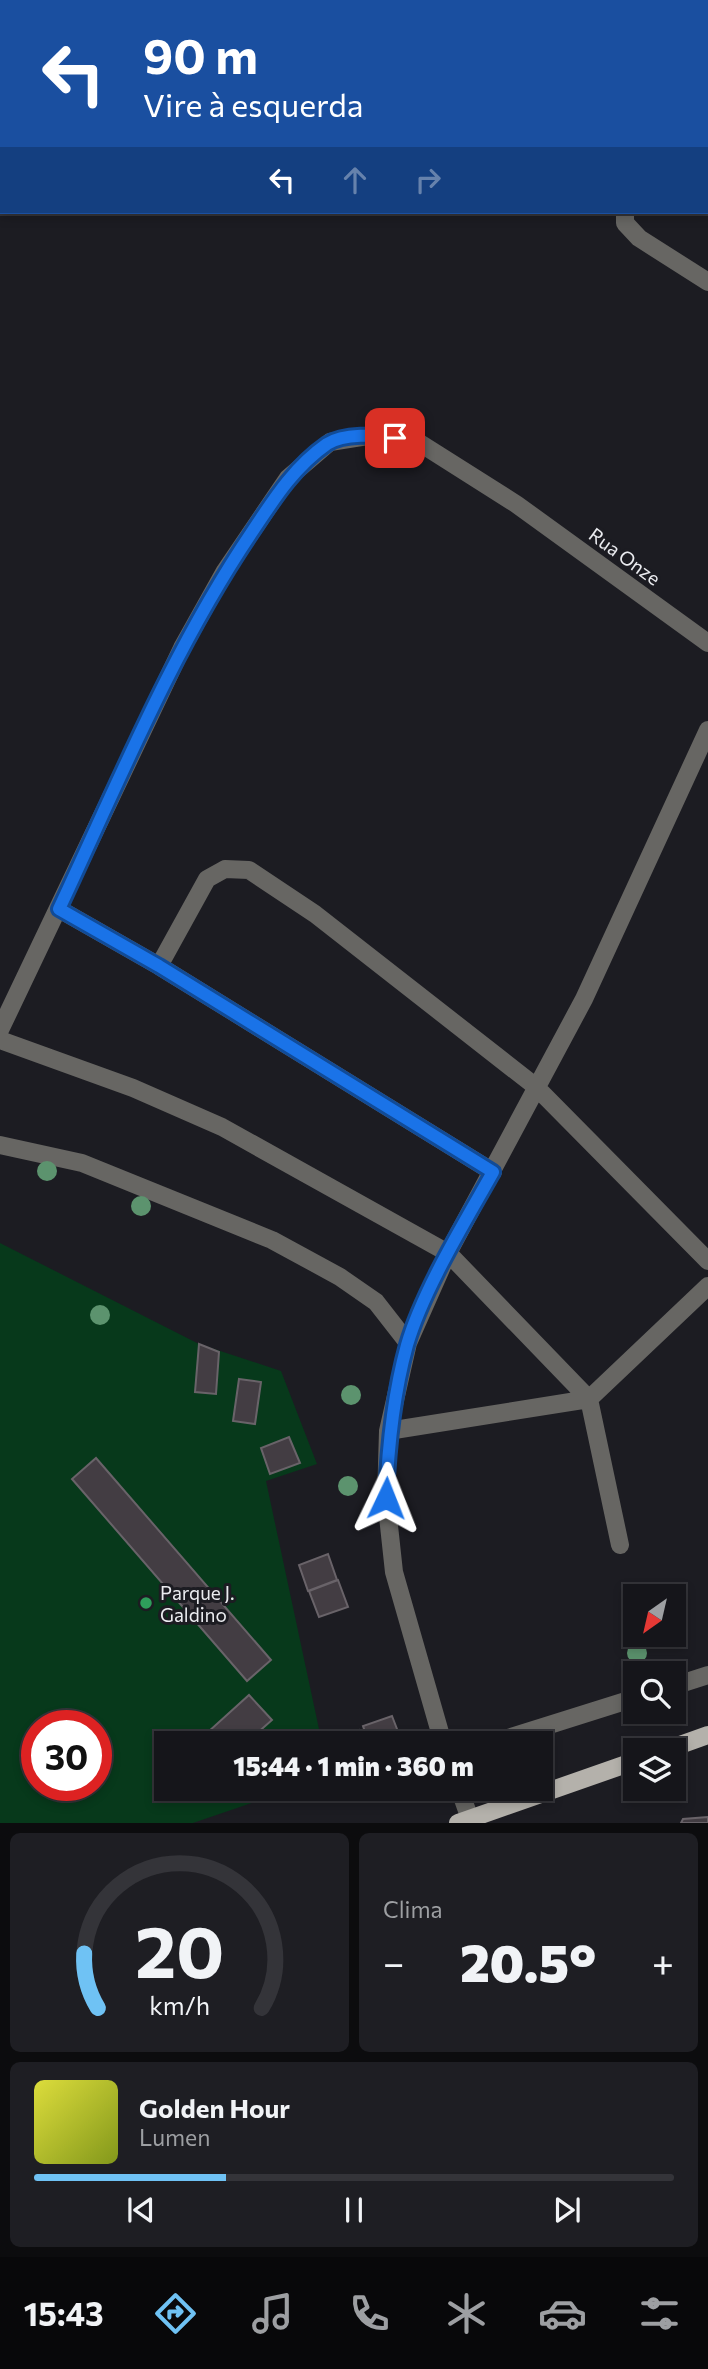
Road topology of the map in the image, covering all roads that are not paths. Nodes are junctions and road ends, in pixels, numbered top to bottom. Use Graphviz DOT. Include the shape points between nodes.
graph roads {
  1 [pos="625,218"];
  2 [pos="708,282"];
  3 [pos="708,643"];
  4 [pos="708,730"];
  5 [pos="59,909"];
  6 [pos="159,966"];
  7 [pos="0,1030"];
  8 [pos="0,1040"];
  9 [pos="536,1086"];
  10 [pos="0,1145"];
  11 [pos="493,1172"];
  12 [pos="448,1254"];
  13 [pos="708,1261"];
  14 [pos="708,1286"];
  15 [pos="408,1343"];
  16 [pos="589,1399"];
  17 [pos="388,1431"];
  18 [pos="620,1545"];
  19 [pos="708,1675"];
  20 [pos="686,1682"];
  21 [pos="623,1703"];
  22 [pos="440,1731"];
  23 [pos="531,1731"];
  24 [pos="708,1735"];
  25 [pos="686,1743"];
  26 [pos="623,1765"];
  27 [pos="461,1801"];
  28 [pos="464,1821"];
  1 -- 2 [label="street" via="639,238"];
  3 -- 5 [label="street, Rua Onze" via="516,504 415,440 374,435 330,442 288,478 225,571 182,648"];
  4 -- 9 [label="street" via="584,999"];
  5 -- 6 [label="street"];
  5 -- 7 [label="street, Rua Onze"];
  6 -- 9 [label="street" via="207,880 225,869 249,870 315,914"];
  6 -- 11 [label="street"];
  8 -- 12 [label="street" via="222,1127"];
  9 -- 11 [label="street"];
  9 -- 13 [label="street"];
  10 -- 15 [label="street" via="82,1163 272,1240 376,1302"];
  11 -- 12 [label="street"];
  12 -- 15 [label="street"];
  12 -- 16 [label="street"];
  14 -- 16 [label="street"];
  15 -- 17 [label="street"];
  16 -- 17 [label="street"];
  16 -- 18 [label="street"];
  17 -- 22 [label="street" via="386,1498 394,1572"];
  19 -- 20 [label="street"];
  21 -- 23 [label="street"];
  24 -- 25 [label="main road"];
  26 -- 28 [label="main road"];
  27 -- 28 [label="street"];
}
